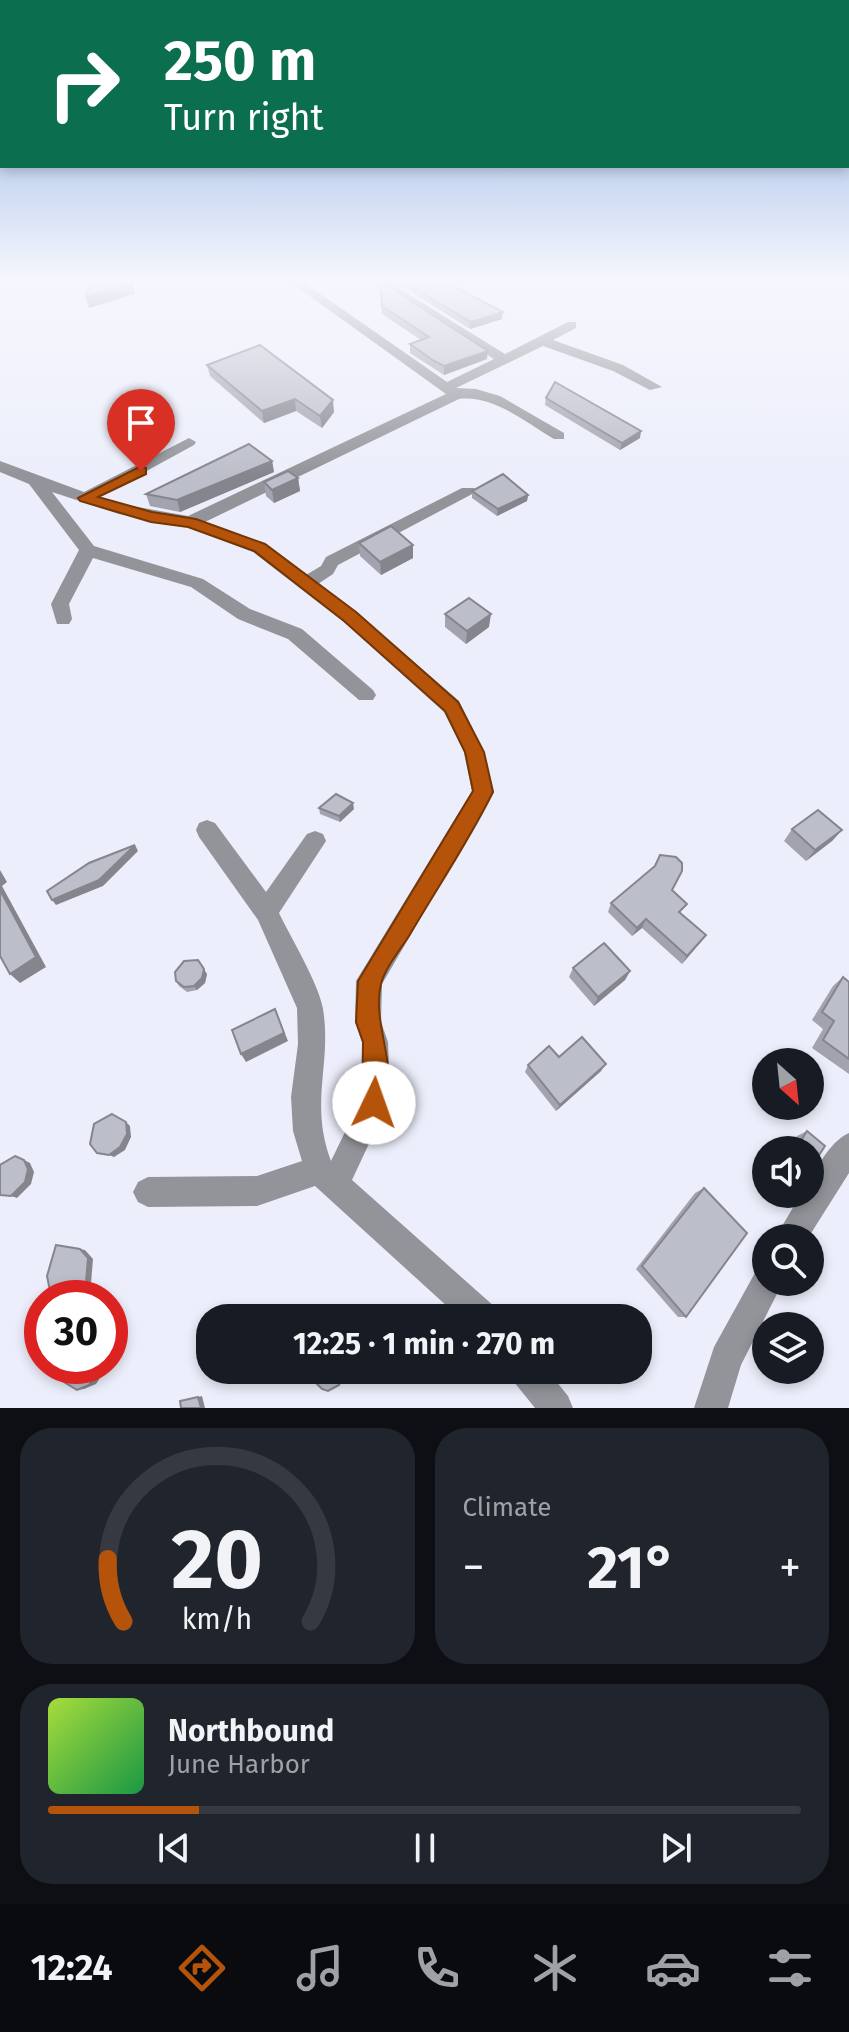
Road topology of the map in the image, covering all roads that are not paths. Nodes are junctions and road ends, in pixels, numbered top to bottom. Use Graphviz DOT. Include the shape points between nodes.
graph roads {
  1 [pos="384,345"];
  2 [pos="481,345"];
  3 [pos="534,345"];
  4 [pos="552,345"];
  5 [pos="504,359"];
  6 [pos="655,387"];
  7 [pos="451,392"];
  8 [pos="559,436"];
  9 [pos="189,442"];
  10 [pos="0,466"];
  11 [pos="35,481"];
  12 [pos="468,492"];
  13 [pos="85,498"];
  14 [pos="190,522"];
  15 [pos="88,550"];
  16 [pos="306,583"];
  17 [pos="63,619"];
  18 [pos="366,695"];
  19 [pos="207,830"];
  20 [pos="315,841"];
  21 [pos="266,912"];
  22 [pos="849,1147"];
  23 [pos="327,1178"];
  24 [pos="148,1192"];
  25 [pos="799,1224"];
  26 [pos="760,1296"];
  27 [pos="468,1304"];
  28 [pos="537,1384"];
  29 [pos="556,1408"];
  30 [pos="711,1408"];
  1 -- 7 [label="street"];
  2 -- 5 [label="street"];
  3 -- 5 [label="street"];
  4 -- 6 [label="street"];
  5 -- 7 [label="street"];
  7 -- 8 [label="street" via="495,399"];
  7 -- 14 [label="street"];
  9 -- 13 [label="street"];
  10 -- 11 [label="street"];
  11 -- 13 [label="street"];
  11 -- 15 [label="street"];
  12 -- 16 [label="street" via="332,561"];
  13 -- 14 [label="street"];
  14 -- 16 [label="street" via="259,548"];
  15 -- 17 [label="street" via="60,604"];
  15 -- 18 [label="street" via="197,583 244,614 295,634"];
  16 -- 23 [label="street" via="452,707 474,752 483,792 369,981 374,1103"];
  19 -- 21 [label="street"];
  20 -- 21 [label="street"];
  21 -- 23 [label="street" via="310,1007 307,1131"];
  22 -- 25 [label="street"];
  23 -- 24 [label="street" via="257,1191"];
  23 -- 27 [label="street"];
  26 -- 30 [label="street" via="726,1359"];
  28 -- 29 [label="street"];
}
